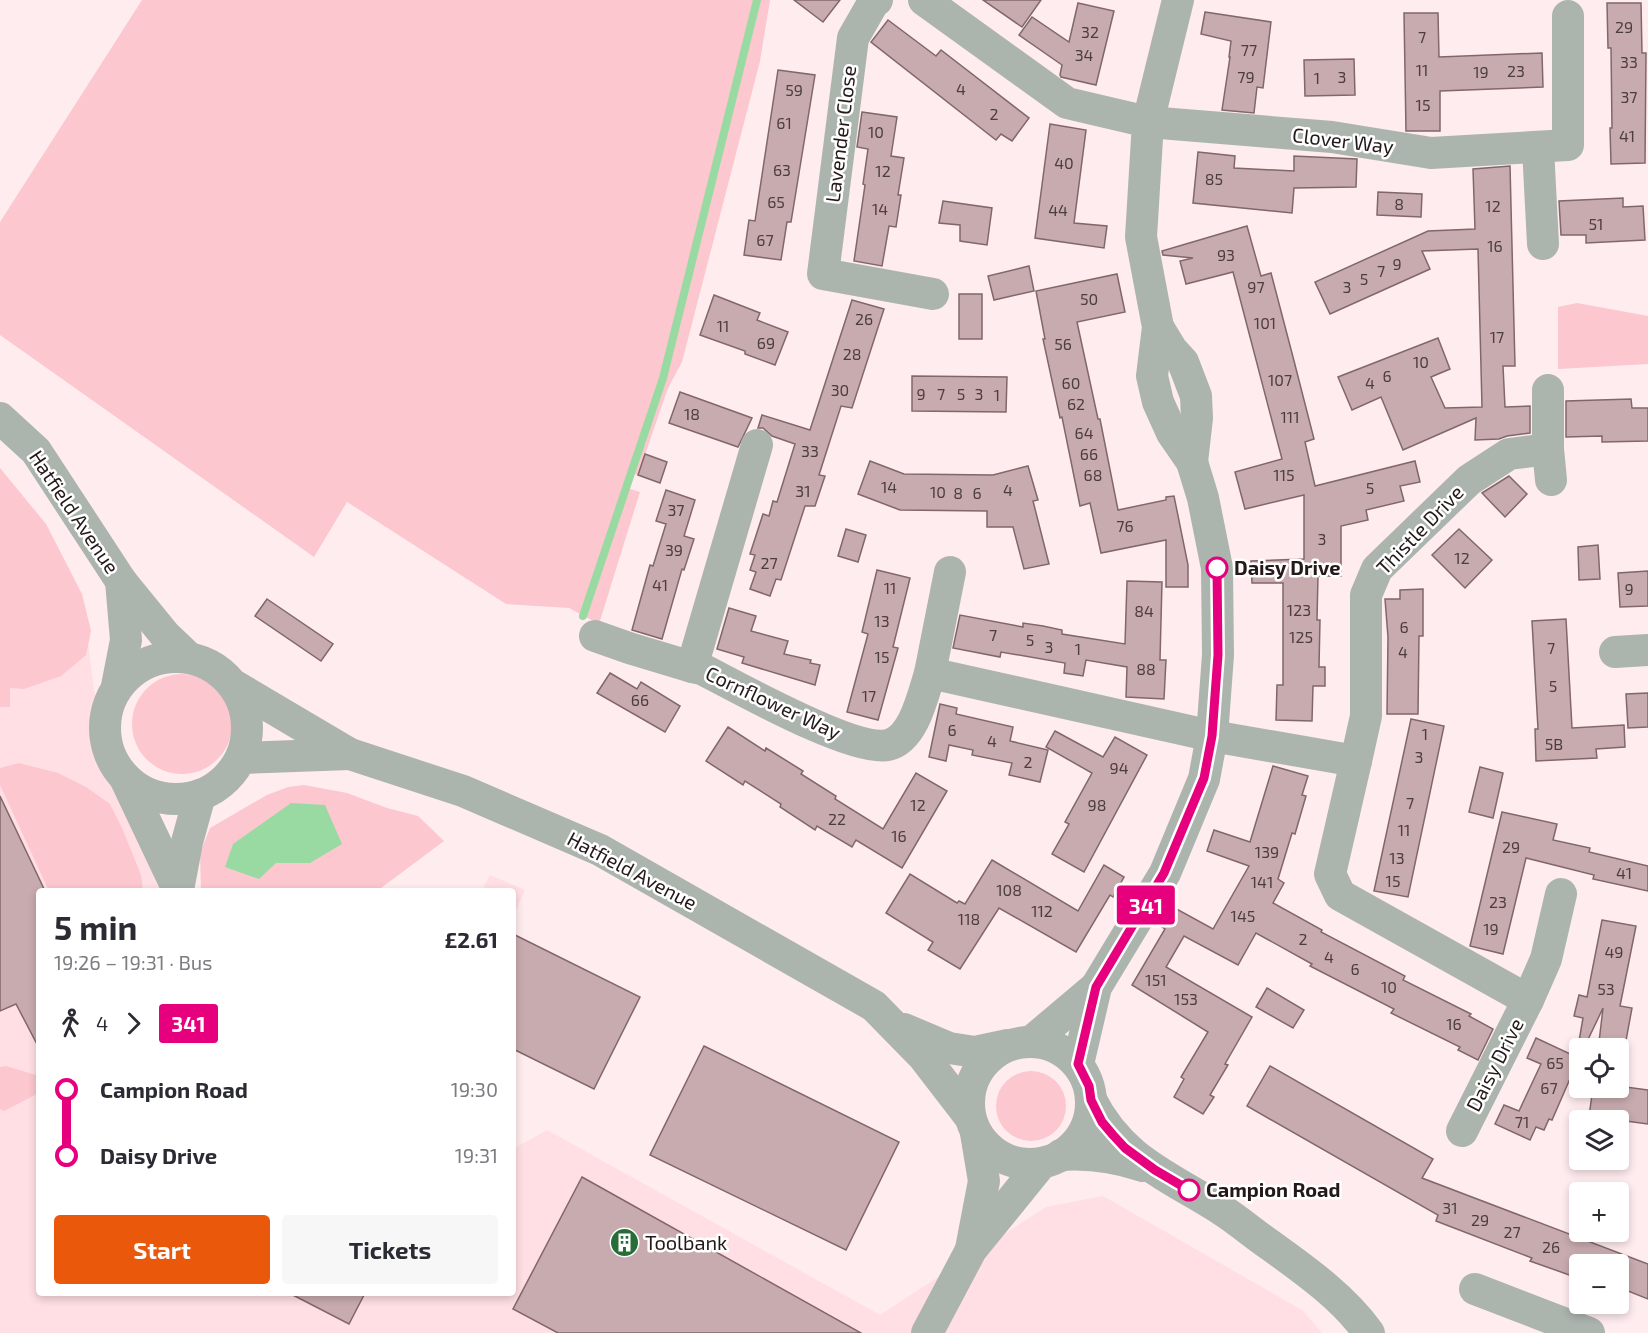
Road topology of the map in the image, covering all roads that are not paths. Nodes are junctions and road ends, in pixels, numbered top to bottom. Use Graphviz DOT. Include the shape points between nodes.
graph roads {
  1 [pos="877,0"];
  2 [pos="924,0"];
  3 [pos="1178,0"];
  4 [pos="1568,16"];
  5 [pos="1148,122"];
  6 [pos="1538,148"];
  7 [pos="1543,244"];
  8 [pos="933,294"];
  9 [pos="1548,390"];
  10 [pos="0,418"];
  11 [pos="757,445"];
  12 [pos="1548,449"];
  13 [pos="1551,480"];
  14 [pos="950,572"];
  15 [pos="121,581"];
  16 [pos="595,636"];
  17 [pos="1648,650"];
  18 [pos="1615,652"];
  19 [pos="188,657"];
  20 [pos="692,667"];
  21 [pos="930,673"];
  22 [pos="117,686"];
  23 [pos="235,687"];
  24 [pos="1212,736"];
  25 [pos="350,754"];
  26 [pos="241,758"];
  27 [pos="1356,761"];
  28 [pos="125,778"];
  29 [pos="200,795"];
  30 [pos="177,888"];
  31 [pos="178,888"];
  32 [pos="1561,894"];
  33 [pos="1096,987"];
  34 [pos="1528,1000"];
  35 [pos="894,1025"];
  36 [pos="1021,1043"];
  37 [pos="1078,1064"];
  38 [pos="1091,1100"];
  39 [pos="973,1125"];
  40 [pos="1462,1131"];
  41 [pos="1051,1160"];
  42 [pos="1155,1170"];
  43 [pos="971,1250"];
  44 [pos="1475,1289"];
  45 [pos="927,1333"];
  46 [pos="1369,1333"];
  47 [pos="1589,1333"];
  1 -- 8 [label="street, Lavender Close" via="853,38 823,274"];
  2 -- 5 [label="street" via="1067,103"];
  3 -- 5 [label="street"];
  4 -- 6 [label="street, Clover Way" via="1568,145"];
  5 -- 6 [label="street, Clover Way" via="1332,137 1431,153"];
  5 -- 24 [label="street" via="1140,237 1158,327 1152,376 1172,433 1192,462 1217,568 1218,655"];
  6 -- 7 [label="street"];
  9 -- 12 [label="street"];
  10 -- 15 [label="street, Hatfield Avenue" via="36,451"];
  11 -- 20 [label="street, Cornflower Way"];
  12 -- 13 [label="street"];
  12 -- 27 [label="street, Thistle Drive" via="1509,454 1469,480 1377,569 1366,595 1366,716"];
  14 -- 21 [label="street, Cornflower Way"];
  15 -- 19 [label="street, Hatfield Avenue"];
  15 -- 22 [label="street, Hatfield Avenue" via="126,640"];
  16 -- 20 [label="street"];
  17 -- 18 [label="street"];
  19 -- 22 [label="street" via="152,660 136,668"];
  19 -- 23 [label="street" via="210,664"];
  20 -- 21 [label="street, Cornflower Way" via="807,722 865,745 889,746 908,732"];
  21 -- 24 [label="street"];
  22 -- 28 [label="street" via="104,723 106,741"];
  23 -- 25 [label="street, Hatfield Avenue"];
  23 -- 26 [label="street" via="246,711 247,736"];
  24 -- 27 [label="street"];
  24 -- 33 [label="street" via="1204,778 1164,873"];
  25 -- 26 [label="street, Hatfield Avenue"];
  25 -- 35 [label="street, Hatfield Avenue" via="463,790 600,850 874,1006"];
  26 -- 29 [label="street" via="233,771"];
  27 -- 34 [label="street, Daisy Drive" via="1330,874 1340,894"];
  28 -- 29 [label="street" via="158,797"];
  28 -- 30 [label="street"];
  29 -- 31 [label="street"];
  32 -- 34 [label="street, Daisy Drive" via="1546,960"];
  33 -- 36 [label="street"];
  33 -- 37 [label="street"];
  34 -- 40 [label="street, Daisy Drive"];
  35 -- 36 [label="street, Hatfield Avenue" via="949,1048 975,1052"];
  35 -- 39 [label="street, Hatfield Avenue" via="940,1076"];
  36 -- 37 [label="street" via="1050,1045"];
  36 -- 39 [label="street" via="988,1058 975,1075 968,1099"];
  37 -- 38 [label="street"];
  38 -- 41 [label="street" via="1086,1128 1075,1144"];
  38 -- 42 [label="street" via="1113,1135"];
  39 -- 41 [label="street" via="991,1150 1005,1159"];
  39 -- 43 [label="street" via="984,1181"];
  41 -- 42 [label="street" via="1082,1154 1120,1158"];
  41 -- 43 [label="street"];
  42 -- 46 [label="street" via="1223,1211 1314,1277"];
  43 -- 45 [label="street"];
  44 -- 47 [label="street"];
}
